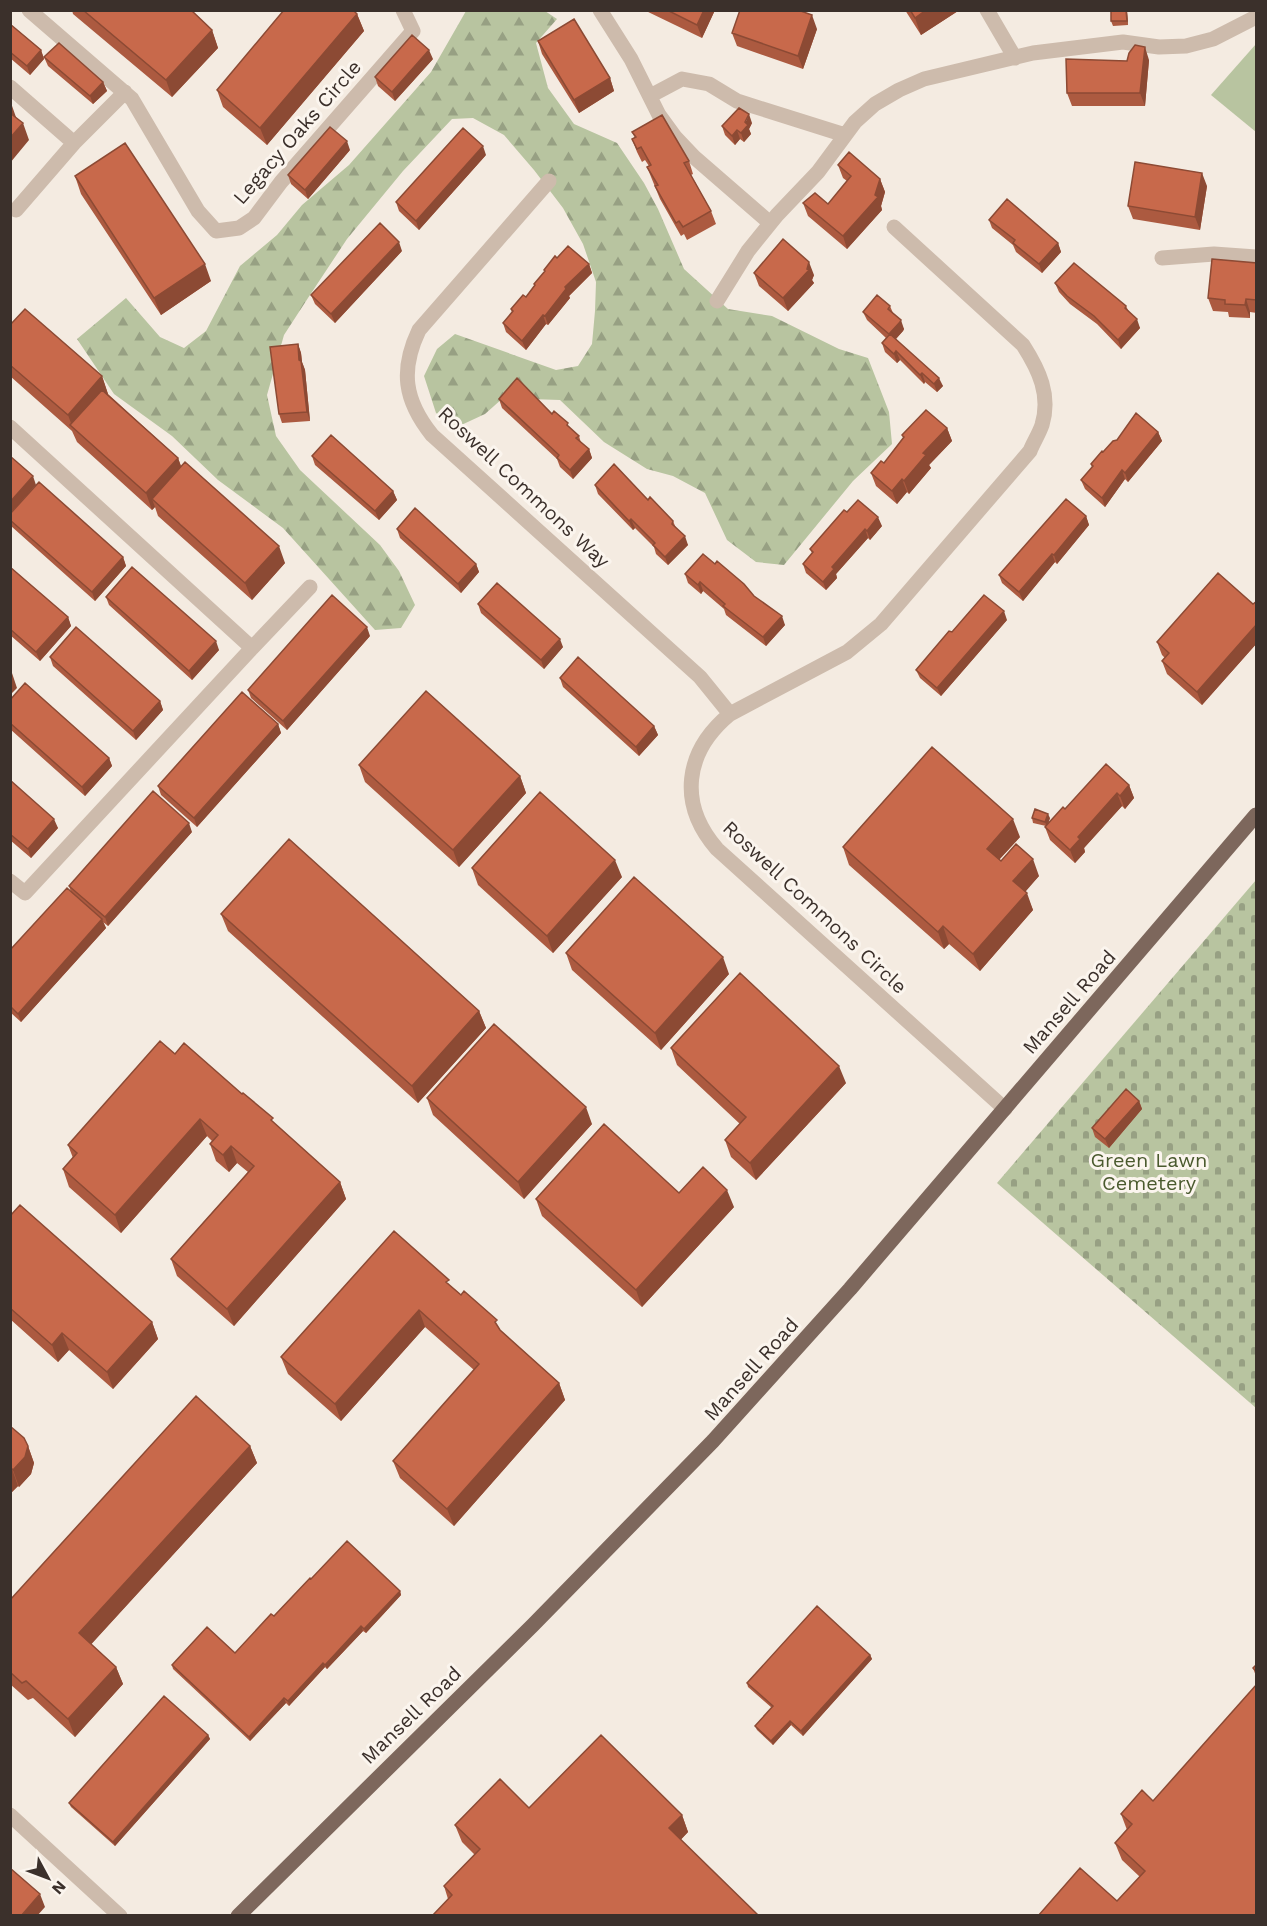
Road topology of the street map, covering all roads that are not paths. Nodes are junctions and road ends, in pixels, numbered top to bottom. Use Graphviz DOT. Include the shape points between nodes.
graph roads {
  1 [pos="28,10"];
  2 [pos="403,10"];
  3 [pos="600,10"];
  4 [pos="987,10"];
  5 [pos="1257,17"];
  6 [pos="1015,58"];
  7 [pos="10,87"];
  8 [pos="124,92"];
  9 [pos="650,96"];
  10 [pos="845,135"];
  11 [pos="74,143"];
  12 [pos="549,181"];
  13 [pos="16,210"];
  14 [pos="770,223"];
  15 [pos="894,227"];
  16 [pos="1257,257"];
  17 [pos="1162,258"];
  18 [pos="717,301"];
  19 [pos="10,427"];
  20 [pos="310,587"];
  21 [pos="252,648"];
  22 [pos="730,714"];
  23 [pos="1257,815"];
  24 [pos="10,880"];
  25 [pos="1005,1109"];
  26 [pos="10,1815"];
  27 [pos="120,1916"];
  28 [pos="238,1916"];
  1 -- 8 [label="street, Legacy Oaks Circle"];
  2 -- 8 [label="street, Legacy Oaks Circle" via="413,31 254,218 239,228 216,231 198,212 132,99"];
  3 -- 9 [label="street"];
  4 -- 6 [label="street"];
  5 -- 6 [label="street" via="1213,39 1186,46 1123,42"];
  6 -- 10 [label="street" via="924,79 899,90 875,104"];
  7 -- 11 [label="street"];
  8 -- 11 [label="street"];
  9 -- 10 [label="street" via="682,79 709,84 737,100"];
  9 -- 14 [label="street" via="675,137"];
  10 -- 14 [label="street" via="818,172"];
  11 -- 13 [label="street"];
  12 -- 22 [label="street, Roswell Commons Way" via="419,330 410,348 407,367 411,402 432,435 700,677"];
  14 -- 18 [label="street" via="748,250"];
  15 -- 22 [label="street, Roswell Commons Circle" via="1023,345 1038,369 1045,397 1042,425 1030,451 881,624 846,652"];
  16 -- 17 [label="street" via="1214,254"];
  19 -- 21 [label="street"];
  20 -- 21 [label="street"];
  21 -- 24 [label="street" via="25,893"];
  22 -- 25 [label="street, Roswell Commons Circle" via="705,739 692,770 692,803 706,836"];
  23 -- 25 [label="main road, Mansell Road"];
  25 -- 28 [label="main road, Mansell Road" via="713,1441"];
  26 -- 27 [label="street"];
}
